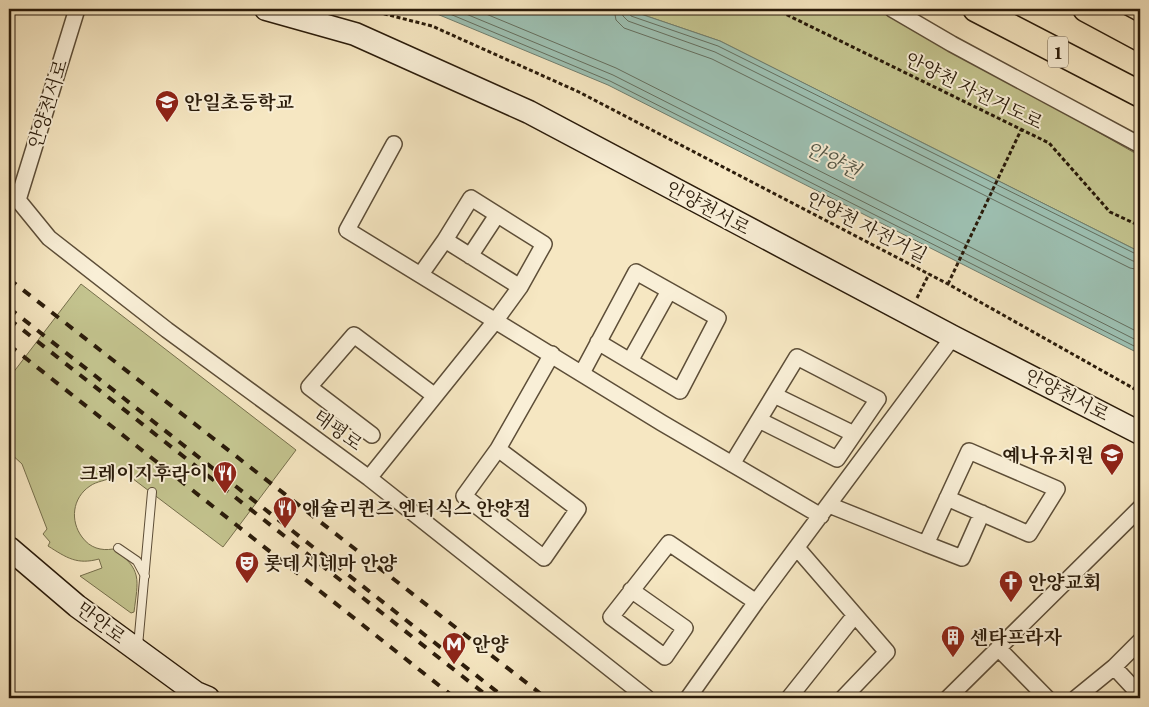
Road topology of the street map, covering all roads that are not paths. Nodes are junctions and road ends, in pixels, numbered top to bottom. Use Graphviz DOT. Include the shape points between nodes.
graph roads {
  1 [pos="77,9"];
  2 [pos="266,9"];
  3 [pos="892,9"];
  4 [pos="976,9"];
  5 [pos="1086,9"];
  6 [pos="1140,38"];
  7 [pos="1140,94"];
  8 [pos="394,144"];
  9 [pos="1140,144"];
  10 [pos="14,196"];
  11 [pos="497,215"];
  12 [pos="444,240"];
  13 [pos="470,256"];
  14 [pos="421,274"];
  15 [pos="520,288"];
  16 [pos="669,291"];
  17 [pos="496,320"];
  18 [pos="953,337"];
  19 [pos="598,342"];
  20 [pos="552,354"];
  21 [pos="630,361"];
  22 [pos="582,373"];
  23 [pos="774,395"];
  24 [pos="435,396"];
  25 [pos="760,420"];
  26 [pos="1140,433"];
  27 [pos="854,434"];
  28 [pos="372,435"];
  29 [pos="498,448"];
  30 [pos="732,464"];
  31 [pos="369,478"];
  32 [pos="152,492"];
  33 [pos="948,498"];
  34 [pos="1140,508"];
  35 [pos="825,510"];
  36 [pos="982,513"];
  37 [pos="926,544"];
  38 [pos="9,548"];
  39 [pos="118,548"];
  40 [pos="797,548"];
  41 [pos="145,576"];
  42 [pos="630,590"];
  43 [pos="756,602"];
  44 [pos="855,615"];
  45 [pos="1140,641"];
  46 [pos="998,648"];
  47 [pos="138,650"];
  48 [pos="1114,667"];
  49 [pos="1140,695"];
  50 [pos="199,696"];
  51 [pos="647,698"];
  52 [pos="688,698"];
  53 [pos="789,698"];
  54 [pos="843,698"];
  55 [pos="948,698"];
  56 [pos="1047,698"];
  57 [pos="1076,698"];
  1 -- 10 [label="street, 안양천서로"];
  2 -- 18 [label="street, 안양천서로" via="355,34 529,112"];
  3 -- 9 [label="street"];
  4 -- 7 [label="main road, 1"];
  5 -- 6 [label="main road"];
  8 -- 14 [label="street" via="347,230"];
  10 -- 31 [label="street, 태평로" via="50,238 167,330"];
  11 -- 12 [label="street" via="471,198"];
  11 -- 13 [label="street"];
  11 -- 15 [label="street" via="544,244"];
  12 -- 13 [label="street"];
  12 -- 14 [label="street"];
  13 -- 15 [label="street"];
  14 -- 17 [label="street"];
  15 -- 17 [label="street"];
  16 -- 19 [label="street" via="636,272"];
  16 -- 21 [label="street"];
  16 -- 21 [label="street" via="718,318 680,391"];
  17 -- 20 [label="street"];
  17 -- 24 [label="street"];
  18 -- 26 [label="street, 안양천서로"];
  18 -- 35 [label="street"];
  19 -- 21 [label="street"];
  19 -- 22 [label="street"];
  20 -- 22 [label="street"];
  20 -- 29 [label="street"];
  22 -- 30 [label="street"];
  23 -- 25 [label="street"];
  23 -- 27 [label="street"];
  23 -- 27 [label="street" via="798,357 878,399"];
  24 -- 28 [label="street" via="354,335 309,387"];
  24 -- 31 [label="street"];
  25 -- 27 [label="street" via="837,459"];
  25 -- 30 [label="street"];
  29 -- 29 [label="street" via="464,496 544,558 578,509"];
  30 -- 35 [label="street"];
  31 -- 51 [label="street, 태평로"];
  32 -- 41 [label="lane"];
  33 -- 36 [label="street"];
  33 -- 36 [label="street" via="970,451 1058,489 1029,534"];
  33 -- 37 [label="street"];
  34 -- 46 [label="street"];
  35 -- 37 [label="street"];
  35 -- 40 [label="street"];
  36 -- 37 [label="street" via="962,558"];
  38 -- 47 [label="street, 만안로" via="77,606"];
  39 -- 41 [label="lane" via="137,561"];
  40 -- 43 [label="street"];
  40 -- 44 [label="street"];
  41 -- 47 [label="lane"];
  42 -- 42 [label="street" via="611,617 665,657 685,628"];
  42 -- 43 [label="street" via="669,543"];
  43 -- 52 [label="street"];
  44 -- 53 [label="street"];
  44 -- 54 [label="street" via="887,652"];
  45 -- 48 [label="street"];
  46 -- 55 [label="street"];
  46 -- 56 [label="street"];
  47 -- 50 [label="street, 만안로"];
  48 -- 49 [label="street"];
  48 -- 57 [label="street"];
}
